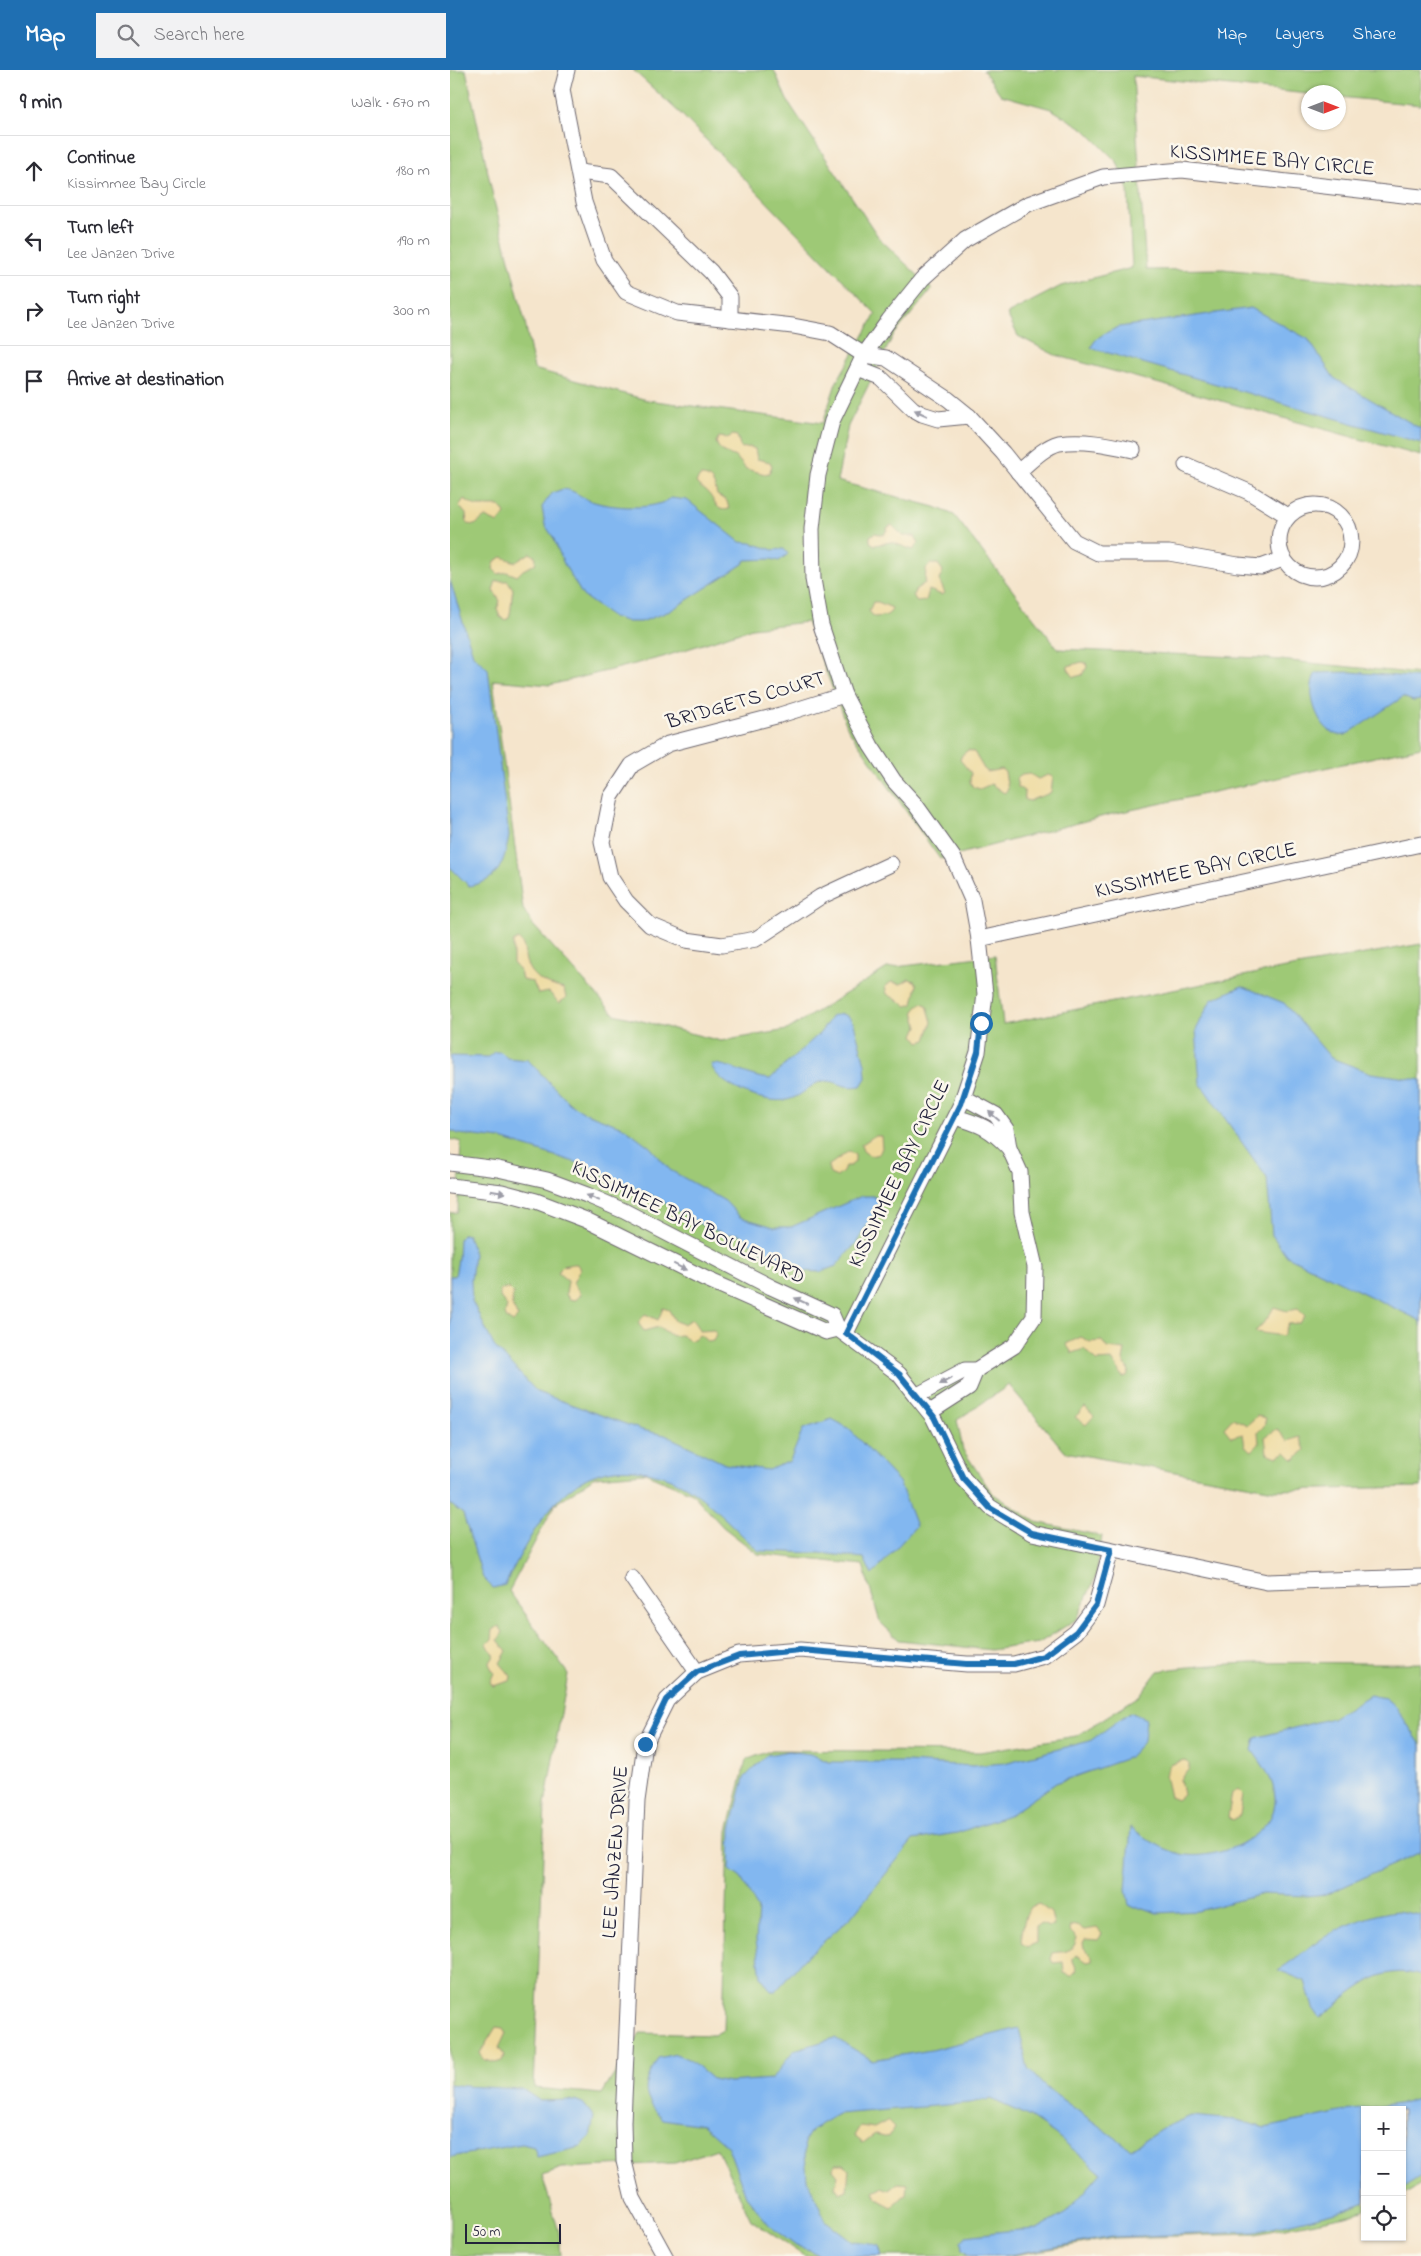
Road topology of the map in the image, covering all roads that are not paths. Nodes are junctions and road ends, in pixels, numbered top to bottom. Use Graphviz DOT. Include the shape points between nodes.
graph roads {
  1 [pos="567,70"];
  2 [pos="578,172"];
  3 [pos="1421,197"];
  4 [pos="730,319"];
  5 [pos="861,362"];
  6 [pos="969,416"];
  7 [pos="1133,450"];
  8 [pos="1186,465"];
  9 [pos="1018,472"];
  10 [pos="1288,516"];
  11 [pos="1283,559"];
  12 [pos="844,695"];
  13 [pos="1421,844"];
  14 [pos="890,864"];
  15 [pos="979,939"];
  16 [pos="963,1097"];
  17 [pos="954,1117"];
  18 [pos="1009,1148"];
  19 [pos="450,1164"];
  20 [pos="450,1186"];
  21 [pos="661,1230"];
  22 [pos="652,1252"];
  23 [pos="842,1331"];
  24 [pos="976,1370"];
  25 [pos="916,1396"];
  26 [pos="930,1412"];
  27 [pos="1111,1550"];
  28 [pos="1421,1577"];
  29 [pos="632,1578"];
  30 [pos="697,1672"];
  31 [pos="665,2256"];
  1 -- 2 [label="street" via="562,90"];
  2 -- 4 [label="street" via="612,176 711,272 730,297"];
  2 -- 4 [label="street" via="584,202 604,260 626,292 677,313"];
  3 -- 5 [label="street, KISSIMMEE BAY CIRCLE" via="1182,170 1103,176 1028,204 965,240 922,279"];
  4 -- 5 [label="street" via="830,333"];
  5 -- 6 [label="street" via="886,358"];
  6 -- 5 [label="street, one-way" via="938,419 922,414"];
  5 -- 12 [label="street, KISSIMMEE BAY CIRCLE" via="832,421 818,475 812,529 813,579 821,625"];
  6 -- 9 [label="street"];
  7 -- 9 [label="street" via="1084,443 1058,444 1039,454"];
  8 -- 10 [label="street" via="1249,492"];
  9 -- 11 [label="street" via="1074,541 1098,553 1169,553 1261,567"];
  10 -- 11 [label="street" via="1279,536"];
  10 -- 11 [label="street" via="1310,505 1334,510 1349,530 1350,542 1342,564 1323,576 1300,574"];
  12 -- 14 [label="street, BRIDGETS COURT" via="668,744 632,765 612,797 602,842 610,877 626,901 650,925 686,940 722,945 756,939 820,897"];
  12 -- 15 [label="street, KISSIMMEE BAY CIRCLE" via="894,781 953,857 972,900"];
  13 -- 15 [label="street, KISSIMMEE BAY CIRCLE"];
  15 -- 16 [label="street, KISSIMMEE BAY CIRCLE" via="984,994 978,1052"];
  16 -- 17 [label="street, KISSIMMEE BAY CIRCLE"];
  18 -- 16 [label="street, one-way" via="1006,1129 996,1115"];
  17 -- 18 [label="street" via="980,1124"];
  17 -- 23 [label="street, KISSIMMEE BAY CIRCLE"];
  18 -- 24 [label="street" via="1020,1172 1022,1212 1035,1267 1034,1317 1014,1346"];
  21 -- 19 [label="street, KISSIMMEE BAY BOULEVARD, one-way" via="548,1180 498,1169"];
  20 -- 22 [label="street, KISSIMMEE BAY BOULEVARD, one-way" via="502,1192 536,1201 586,1220"];
  21 -- 22 [label="street"];
  23 -- 21 [label="street, KISSIMMEE BAY BOULEVARD, one-way" via="832,1315"];
  22 -- 23 [label="street, KISSIMMEE BAY BOULEVARD, one-way" via="826,1332"];
  23 -- 25 [label="street" via="899,1374"];
  24 -- 25 [label="street, one-way" via="964,1370"];
  24 -- 26 [label="street" via="969,1387"];
  25 -- 26 [label="street"];
  26 -- 27 [label="street" via="963,1478 990,1508 1032,1533"];
  27 -- 28 [label="street" via="1267,1582"];
  27 -- 30 [label="street, LEE JANZEN DRIVE" via="1096,1605 1076,1632 1044,1656 1014,1664 967,1664 800,1650 739,1656"];
  29 -- 30 [label="street"];
  30 -- 31 [label="street, LEE JANZEN DRIVE" via="666,1700 645,1744 636,1801 624,2161 633,2198"];
}
